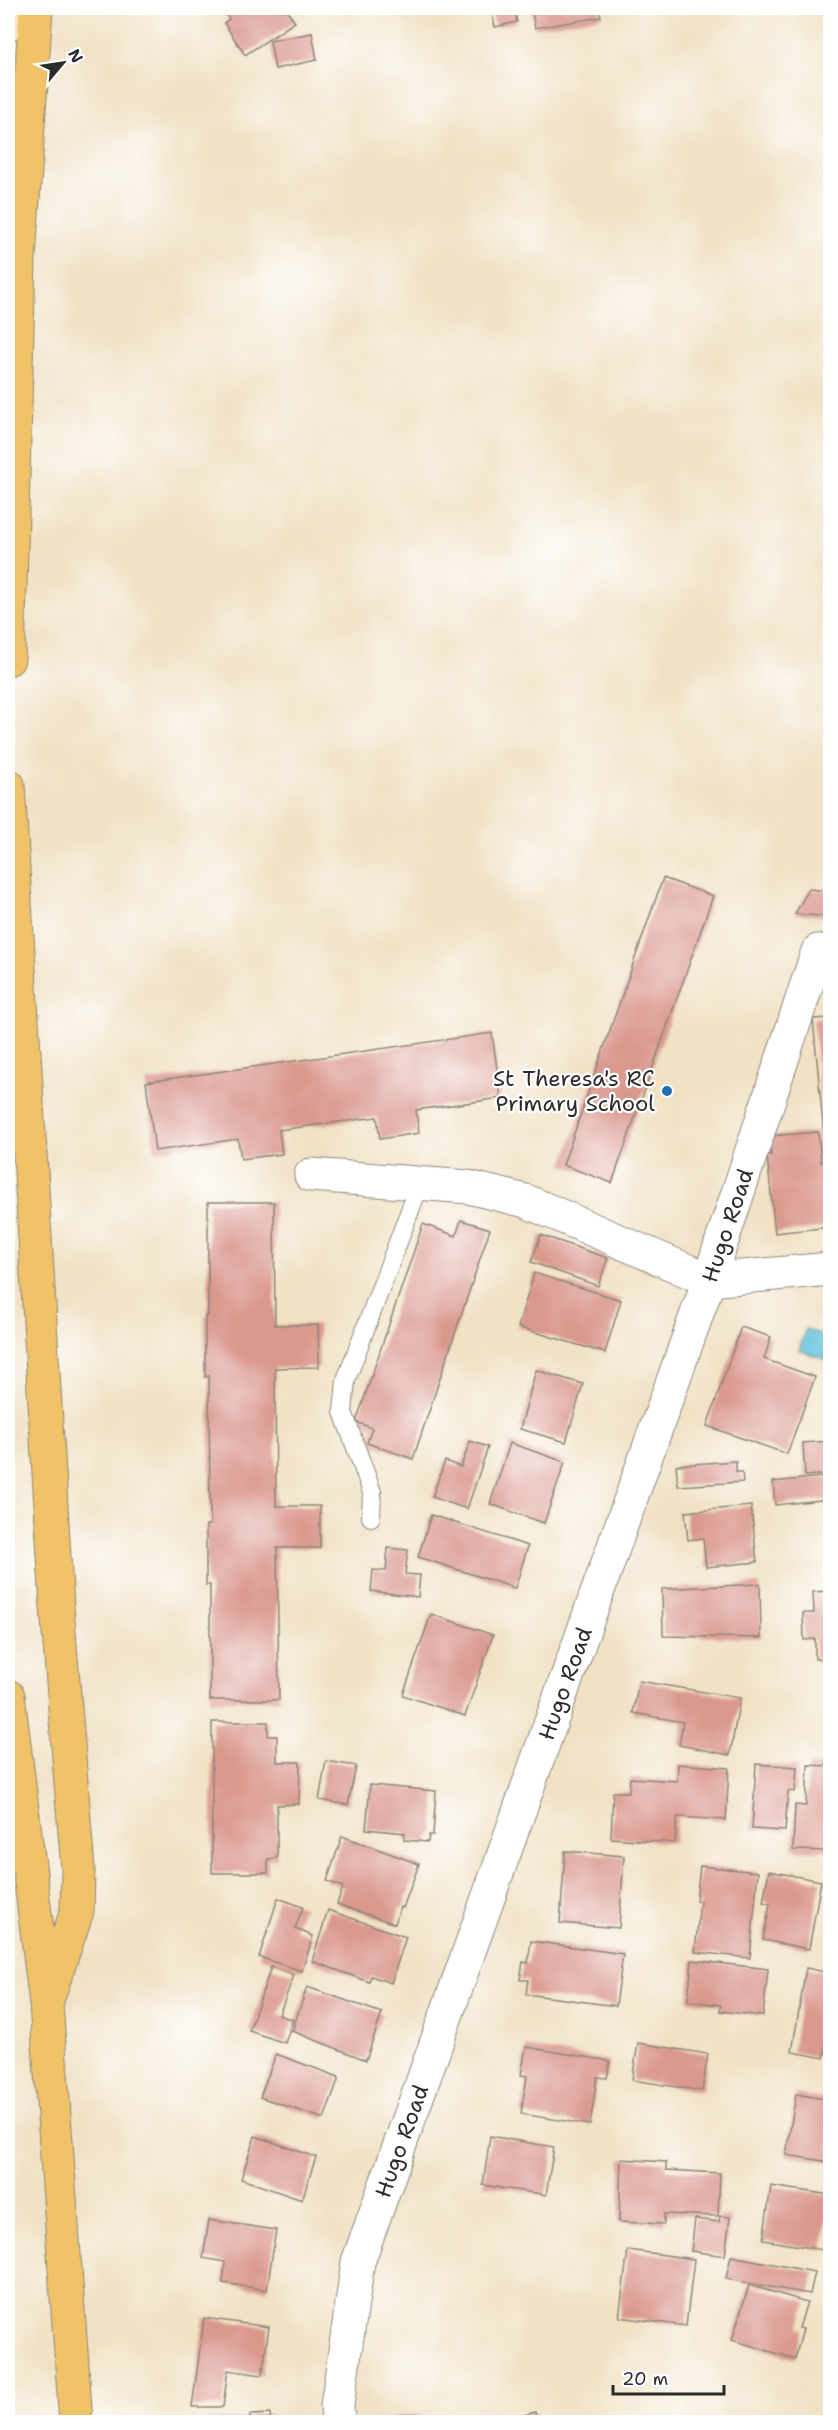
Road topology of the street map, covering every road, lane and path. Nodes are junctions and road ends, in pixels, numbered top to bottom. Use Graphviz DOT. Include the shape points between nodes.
graph roads {
  1 [pos="13,8"];
  2 [pos="36,8"];
  3 [pos="8,24"];
  4 [pos="8,659"];
  5 [pos="8,785"];
  6 [pos="818,951"];
  7 [pos="311,1175"];
  8 [pos="421,1181"];
  9 [pos="831,1269"];
  10 [pos="708,1280"];
  11 [pos="371,1517"];
  12 [pos="8,1696"];
  13 [pos="46,2003"];
  14 [pos="76,2422"];
  15 [pos="338,2422"];
  1 -- 3 [label="main road"];
  2 -- 4 [label="highway" via="19,257"];
  5 -- 13 [label="highway" via="57,1607 78,1870 76,1911"];
  6 -- 10 [label="street, Hugo Road"];
  7 -- 8 [label="street"];
  8 -- 10 [label="street" via="526,1201"];
  8 -- 11 [label="lane" via="346,1380 344,1412 372,1492"];
  9 -- 10 [label="street"];
  10 -- 15 [label="street, Hugo Road" via="358,2262"];
  12 -- 13 [label="highway"];
  13 -- 14 [label="highway"];
}
